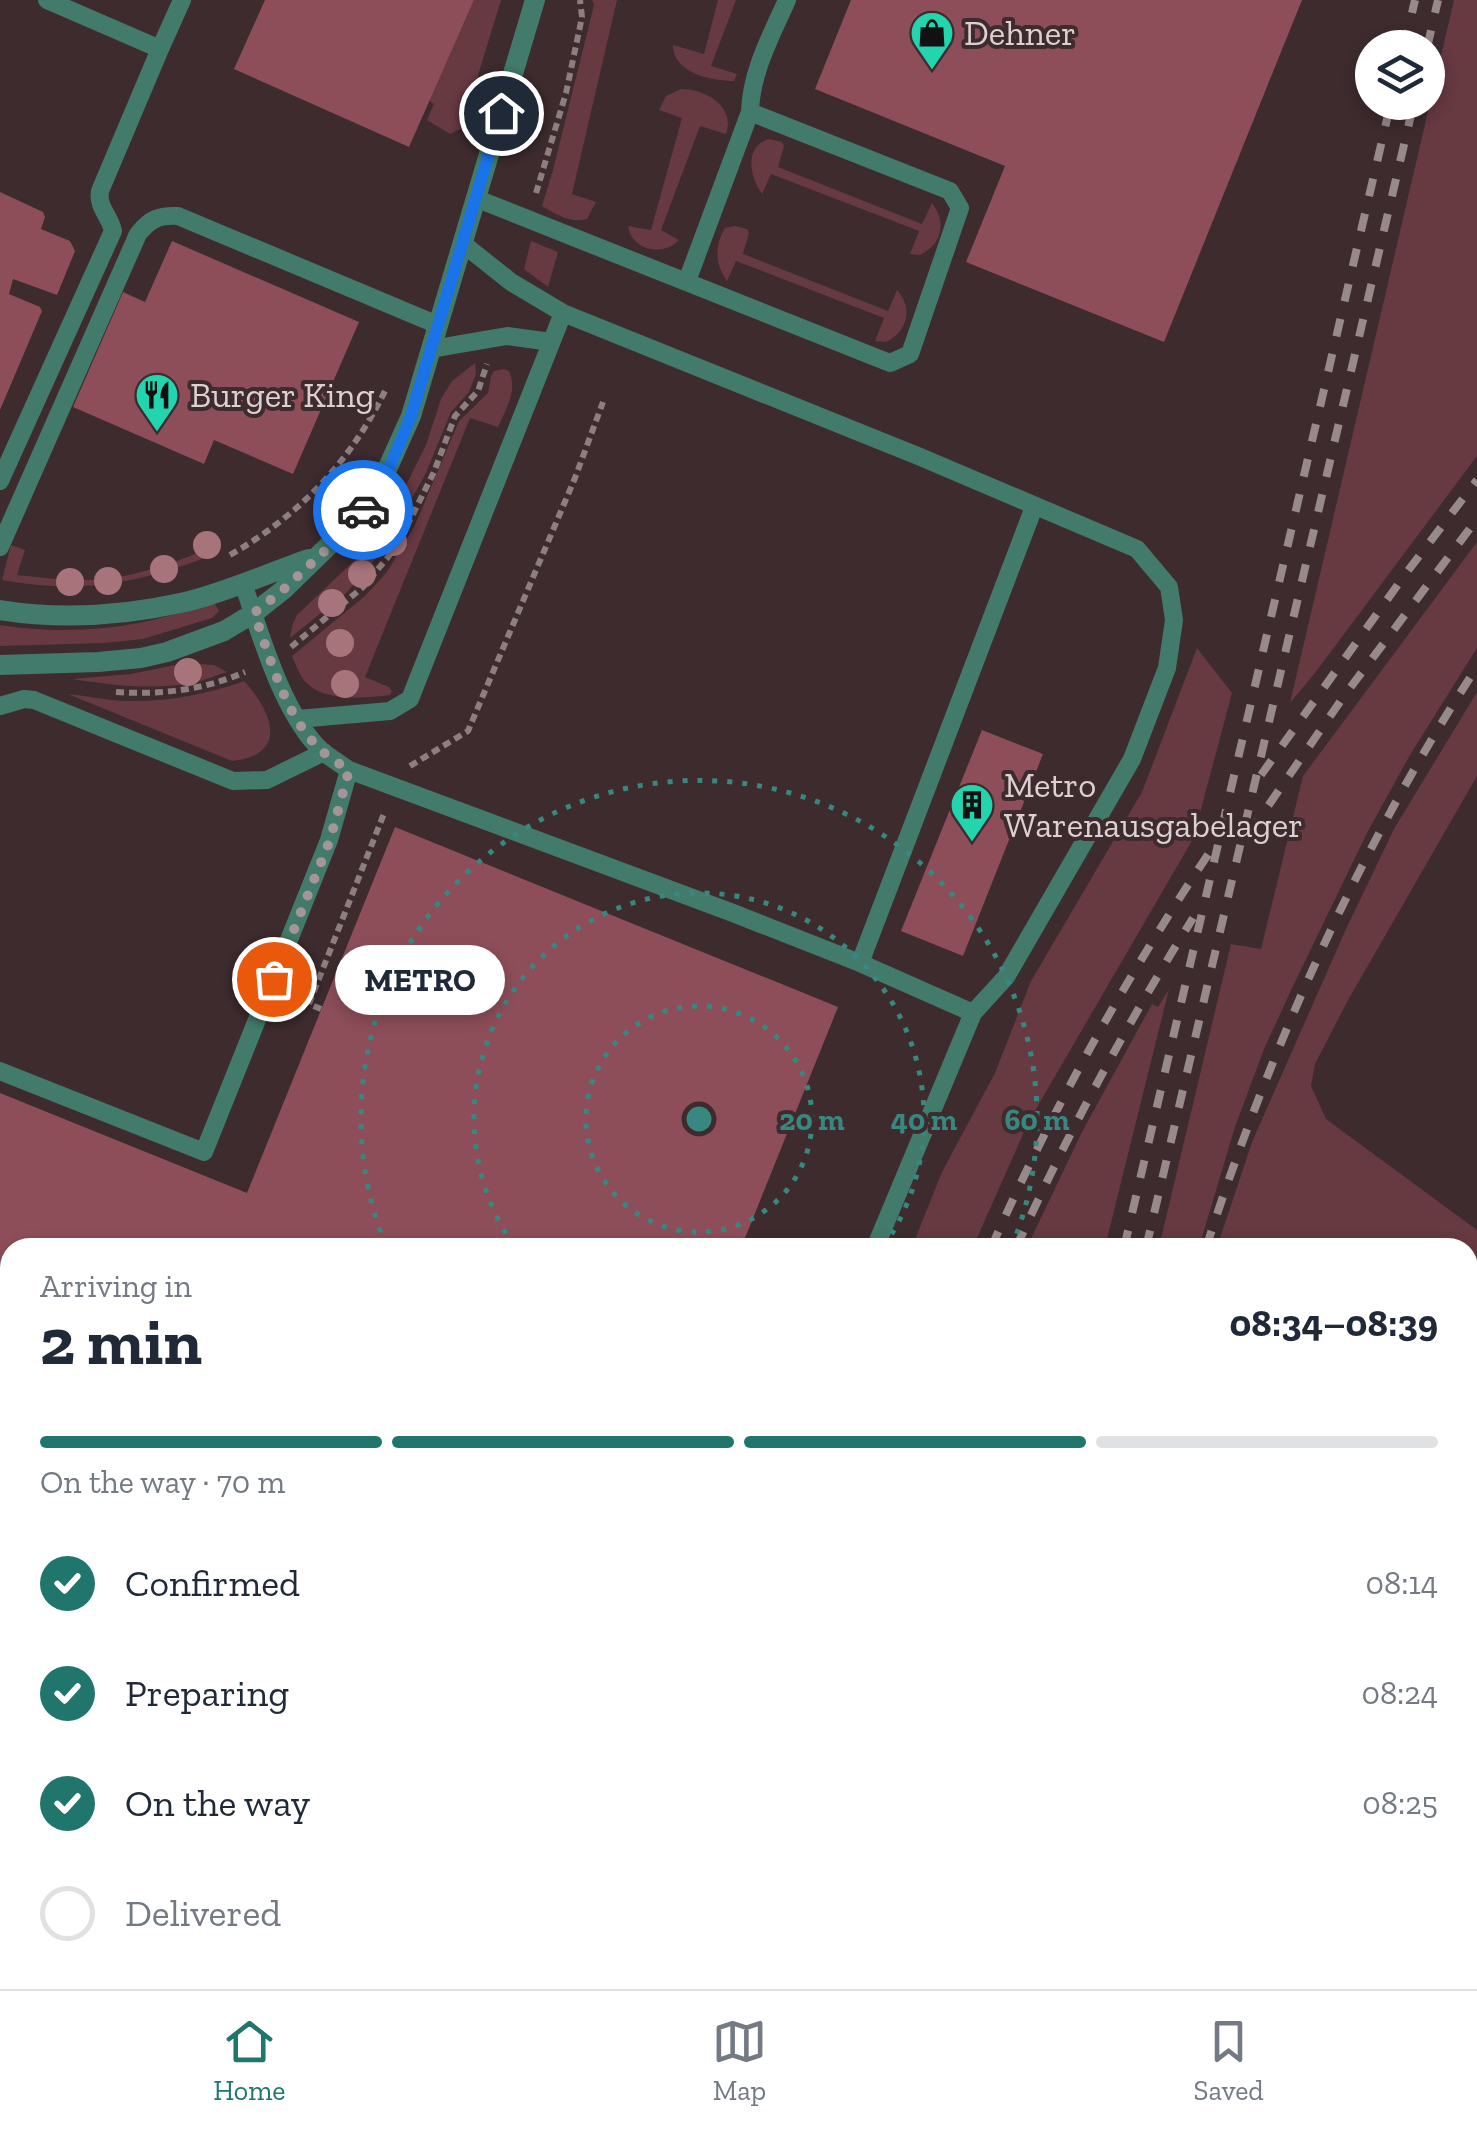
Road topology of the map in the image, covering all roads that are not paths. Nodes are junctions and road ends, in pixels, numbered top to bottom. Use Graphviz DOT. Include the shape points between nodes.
graph roads {
  1 [pos="46,0"];
  2 [pos="182,0"];
  3 [pos="535,0"];
  4 [pos="787,0"];
  5 [pos="160,48"];
  6 [pos="750,112"];
  7 [pos="475,198"];
  8 [pos="462,243"];
  9 [pos="687,281"];
  10 [pos="564,313"];
  11 [pos="438,325"];
  12 [pos="551,342"];
  13 [pos="431,349"];
  14 [pos="0,481"];
  15 [pos="1034,507"];
  16 [pos="0,546"];
  17 [pos="316,557"];
  18 [pos="243,583"];
  19 [pos="0,610"];
  20 [pos="254,613"];
  21 [pos="0,665"];
  22 [pos="0,706"];
  23 [pos="298,719"];
  24 [pos="324,752"];
  25 [pos="349,770"];
  26 [pos="860,963"];
  27 [pos="973,1013"];
  28 [pos="0,1071"];
  29 [pos="879,1238"];
  1 -- 5 [label="lane"];
  2 -- 5 [label="lane"];
  3 -- 7 [label="street"];
  4 -- 6 [label="lane" via="750,90"];
  5 -- 14 [label="lane" via="100,191 113,231"];
  6 -- 9 [label="lane"];
  6 -- 9 [label="lane" via="950,191 960,208 910,354 890,364"];
  7 -- 8 [label="street"];
  7 -- 9 [label="lane"];
  8 -- 10 [label="lane"];
  8 -- 11 [label="street"];
  10 -- 12 [label="lane"];
  10 -- 15 [label="lane"];
  11 -- 13 [label="street"];
  11 -- 16 [label="lane" via="178,216 148,220"];
  12 -- 13 [label="lane" via="507,336"];
  12 -- 23 [label="lane" via="410,699 390,711"];
  13 -- 17 [label="street" via="380,486"];
  15 -- 26 [label="lane"];
  15 -- 27 [label="lane" via="1137,549 1169,587 1174,620 1168,668 1132,759 1006,977"];
  17 -- 18 [label="street"];
  17 -- 20 [label="street"];
  18 -- 19 [label="street" via="126,613"];
  18 -- 20 [label="lane"];
  20 -- 21 [label="street" via="224,631 142,658"];
  20 -- 23 [label="lane"];
  22 -- 24 [label="lane" via="34,700 233,781 268,780"];
  23 -- 24 [label="lane"];
  24 -- 25 [label="lane"];
  25 -- 26 [label="lane"];
  25 -- 28 [label="lane" via="330,840 204,1152"];
  26 -- 27 [label="lane"];
  27 -- 29 [label="lane"];
}
